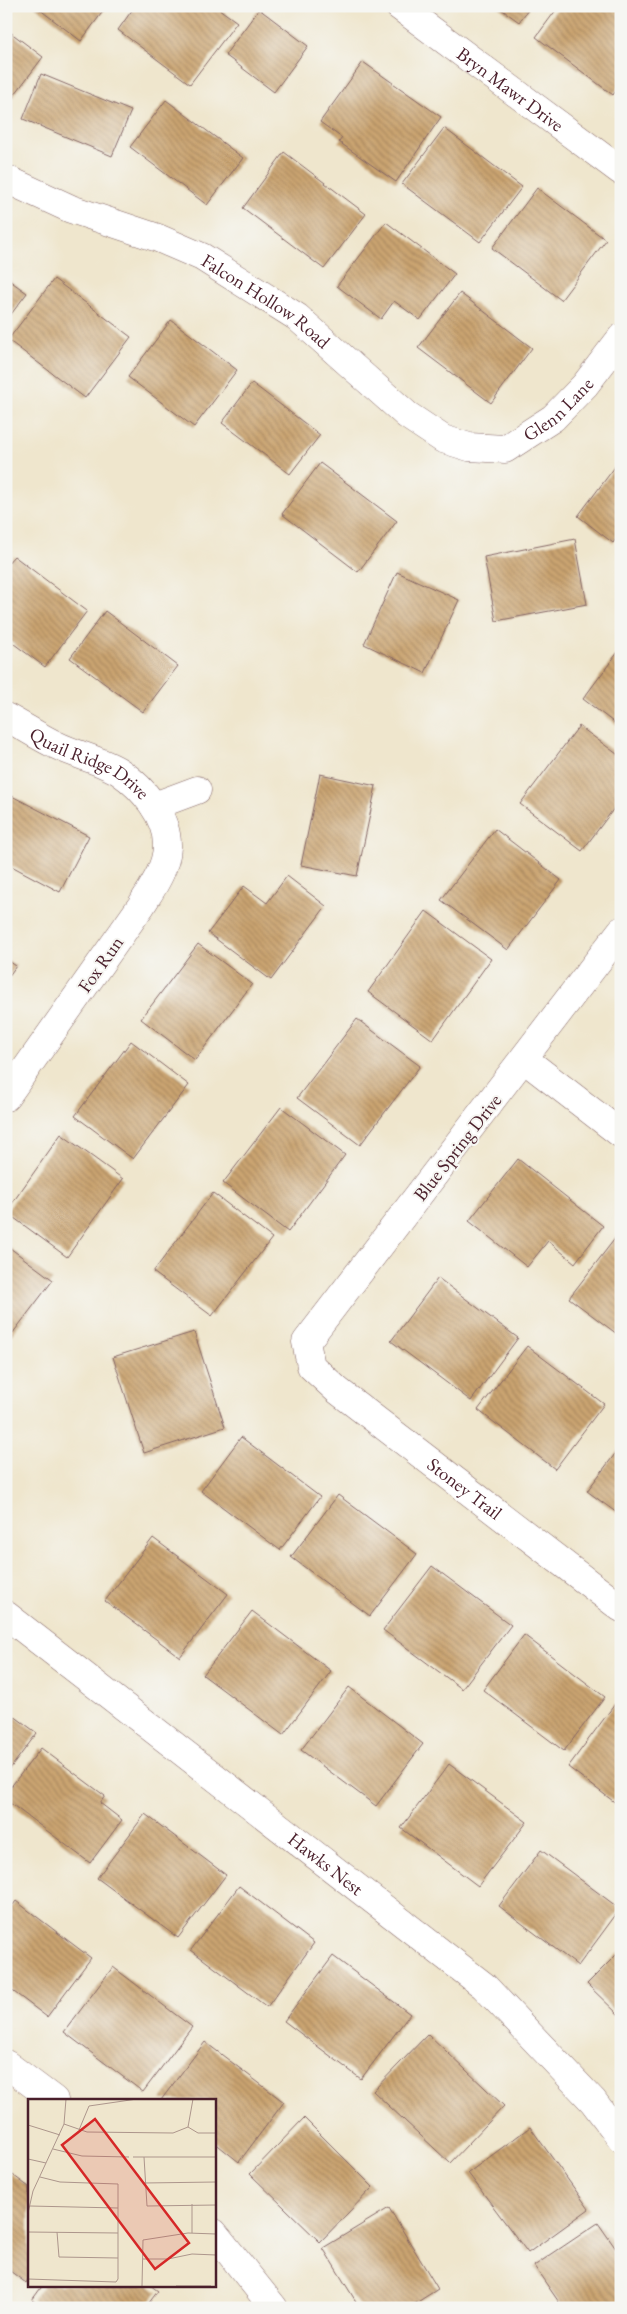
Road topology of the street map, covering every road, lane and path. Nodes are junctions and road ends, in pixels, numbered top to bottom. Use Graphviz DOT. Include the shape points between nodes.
graph roads {
  1 [pos="399,6"];
  2 [pos="621,171"];
  3 [pos="6,179"];
  4 [pos="621,338"];
  5 [pos="505,449"];
  6 [pos="6,717"];
  7 [pos="197,790"];
  8 [pos="158,813"];
  9 [pos="621,931"];
  10 [pos="524,1059"];
  11 [pos="6,1097"];
  12 [pos="621,1134"];
  13 [pos="311,1366"];
  14 [pos="621,1608"];
  15 [pos="6,1615"];
  16 [pos="6,2064"];
  17 [pos="53,2099"];
  18 [pos="621,2138"];
  19 [pos="215,2234"];
  20 [pos="274,2308"];
  1 -- 2 [label="street, Bryn Mawr Drive"];
  3 -- 5 [label="street, Falcon Hollow Road" via="71,209 158,238 202,257 297,317 407,415 443,439 469,448"];
  4 -- 5 [label="street, Glenn Lane" via="585,385 553,418"];
  6 -- 8 [label="street, Quail Ridge Drive" via="56,745 119,772 145,794"];
  7 -- 8 [label="street"];
  8 -- 11 [label="street, Fox Run" via="167,847 161,874"];
  9 -- 10 [label="street, Blue Spring Drive"];
  10 -- 12 [label="street"];
  10 -- 13 [label="street, Blue Spring Drive" via="306,1342"];
  13 -- 14 [label="street, Stoney Trail" via="337,1390"];
  15 -- 18 [label="street, Hawks Nest" via="484,1986 593,2101"];
  16 -- 17 [label="street"];
  19 -- 20 [label="street"];
}
